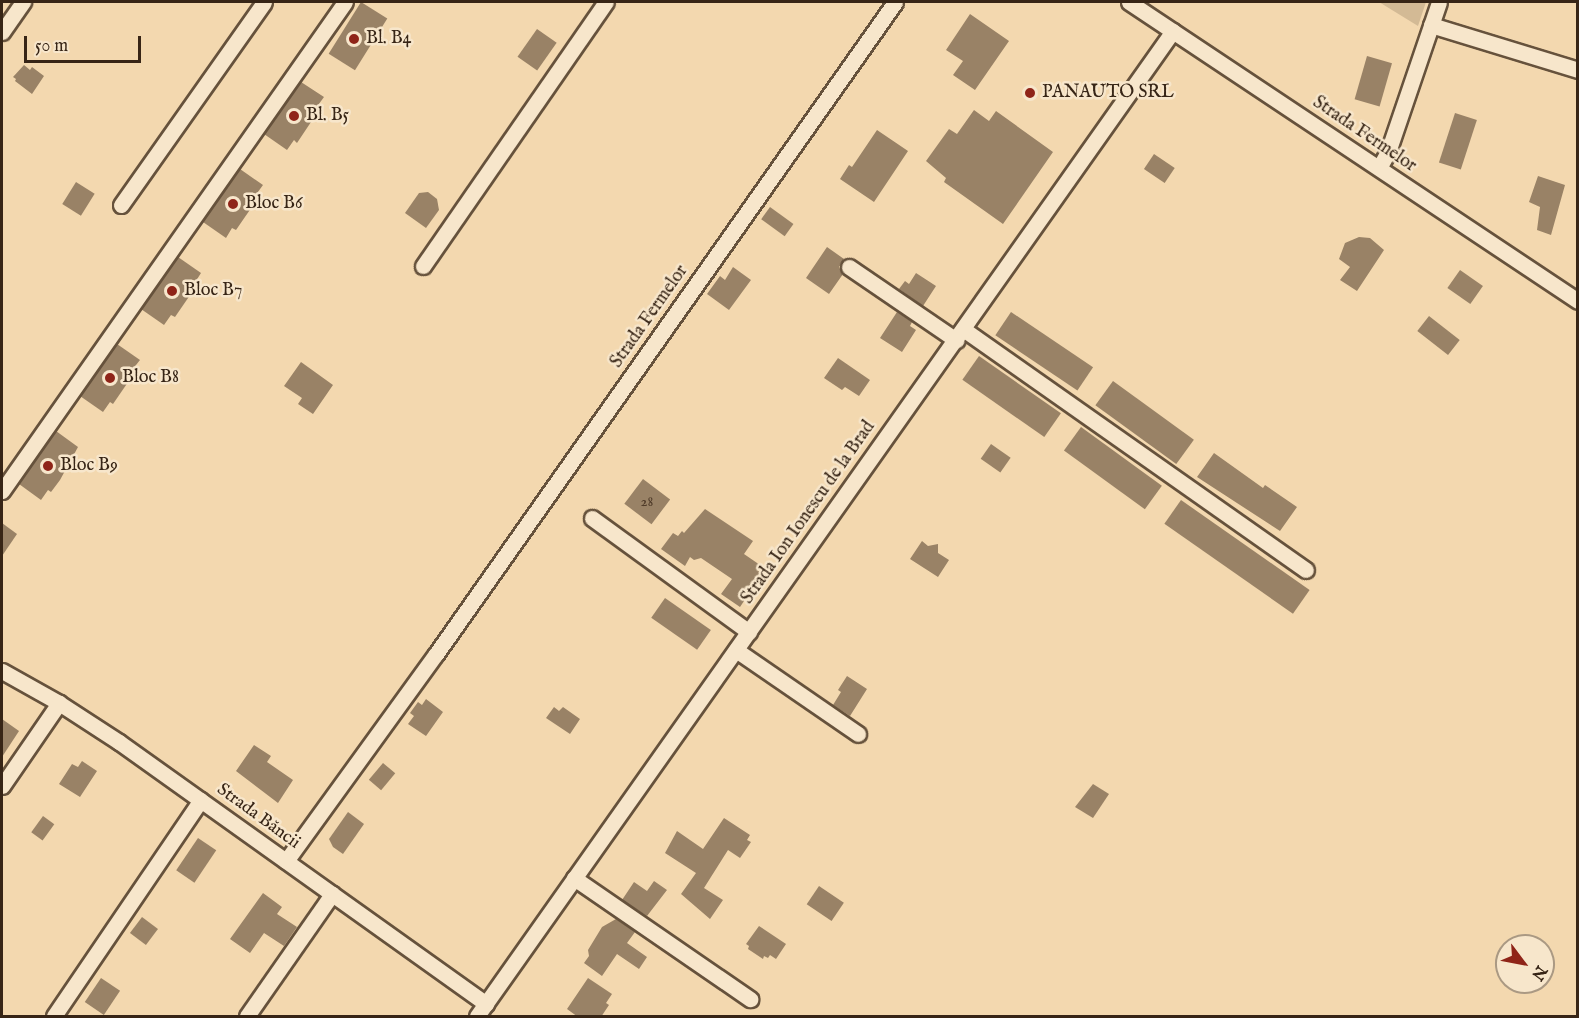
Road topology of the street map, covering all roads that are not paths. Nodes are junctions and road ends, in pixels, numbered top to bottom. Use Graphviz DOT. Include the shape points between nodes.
graph roads {
  1 [pos="23,2"];
  2 [pos="264,2"];
  3 [pos="345,2"];
  4 [pos="606,2"];
  5 [pos="895,2"];
  6 [pos="1128,2"];
  7 [pos="1438,2"];
  8 [pos="1431,25"];
  9 [pos="1173,31"];
  10 [pos="2,32"];
  11 [pos="1578,70"];
  12 [pos="1379,168"];
  13 [pos="122,205"];
  14 [pos="423,266"];
  15 [pos="849,267"];
  16 [pos="1578,301"];
  17 [pos="959,334"];
  18 [pos="2,491"];
  19 [pos="592,518"];
  20 [pos="1306,570"];
  21 [pos="749,632"];
  22 [pos="736,650"];
  23 [pos="2,670"];
  24 [pos="59,703"];
  25 [pos="858,734"];
  26 [pos="2,786"];
  27 [pos="201,800"];
  28 [pos="286,861"];
  29 [pos="574,878"];
  30 [pos="332,894"];
  31 [pos="750,999"];
  32 [pos="486,1004"];
  33 [pos="54,1017"];
  34 [pos="247,1017"];
  35 [pos="477,1017"];
  1 -- 10 [label="street"];
  2 -- 13 [label="street"];
  3 -- 18 [label="street"];
  4 -- 14 [label="street"];
  5 -- 28 [label="street, Strada Fermelor"];
  6 -- 9 [label="street, Strada Fermelor"];
  7 -- 8 [label="street"];
  8 -- 11 [label="street"];
  8 -- 12 [label="street" via="1389,152"];
  9 -- 12 [label="street, Strada Fermelor"];
  9 -- 17 [label="street, Strada Ion Ionescu de la Brad"];
  12 -- 16 [label="street, Strada Fermelor"];
  15 -- 17 [label="street"];
  17 -- 20 [label="street"];
  17 -- 21 [label="street, Strada Ion Ionescu de la Brad"];
  19 -- 21 [label="street"];
  21 -- 22 [label="street, Strada Ion Ionescu de la Brad"];
  22 -- 25 [label="street"];
  22 -- 29 [label="street, Strada Ion Ionescu de la Brad"];
  23 -- 24 [label="street, Strada Băncii"];
  24 -- 26 [label="street"];
  24 -- 27 [label="street, Strada Băncii"];
  27 -- 28 [label="street, Strada Băncii"];
  27 -- 33 [label="street"];
  28 -- 30 [label="street, Strada Băncii"];
  29 -- 31 [label="street"];
  29 -- 32 [label="street, Strada Ion Ionescu de la Brad"];
  30 -- 32 [label="street, Strada Băncii"];
  30 -- 34 [label="street"];
  32 -- 35 [label="street, Strada Ion Ionescu de la Brad"];
}
